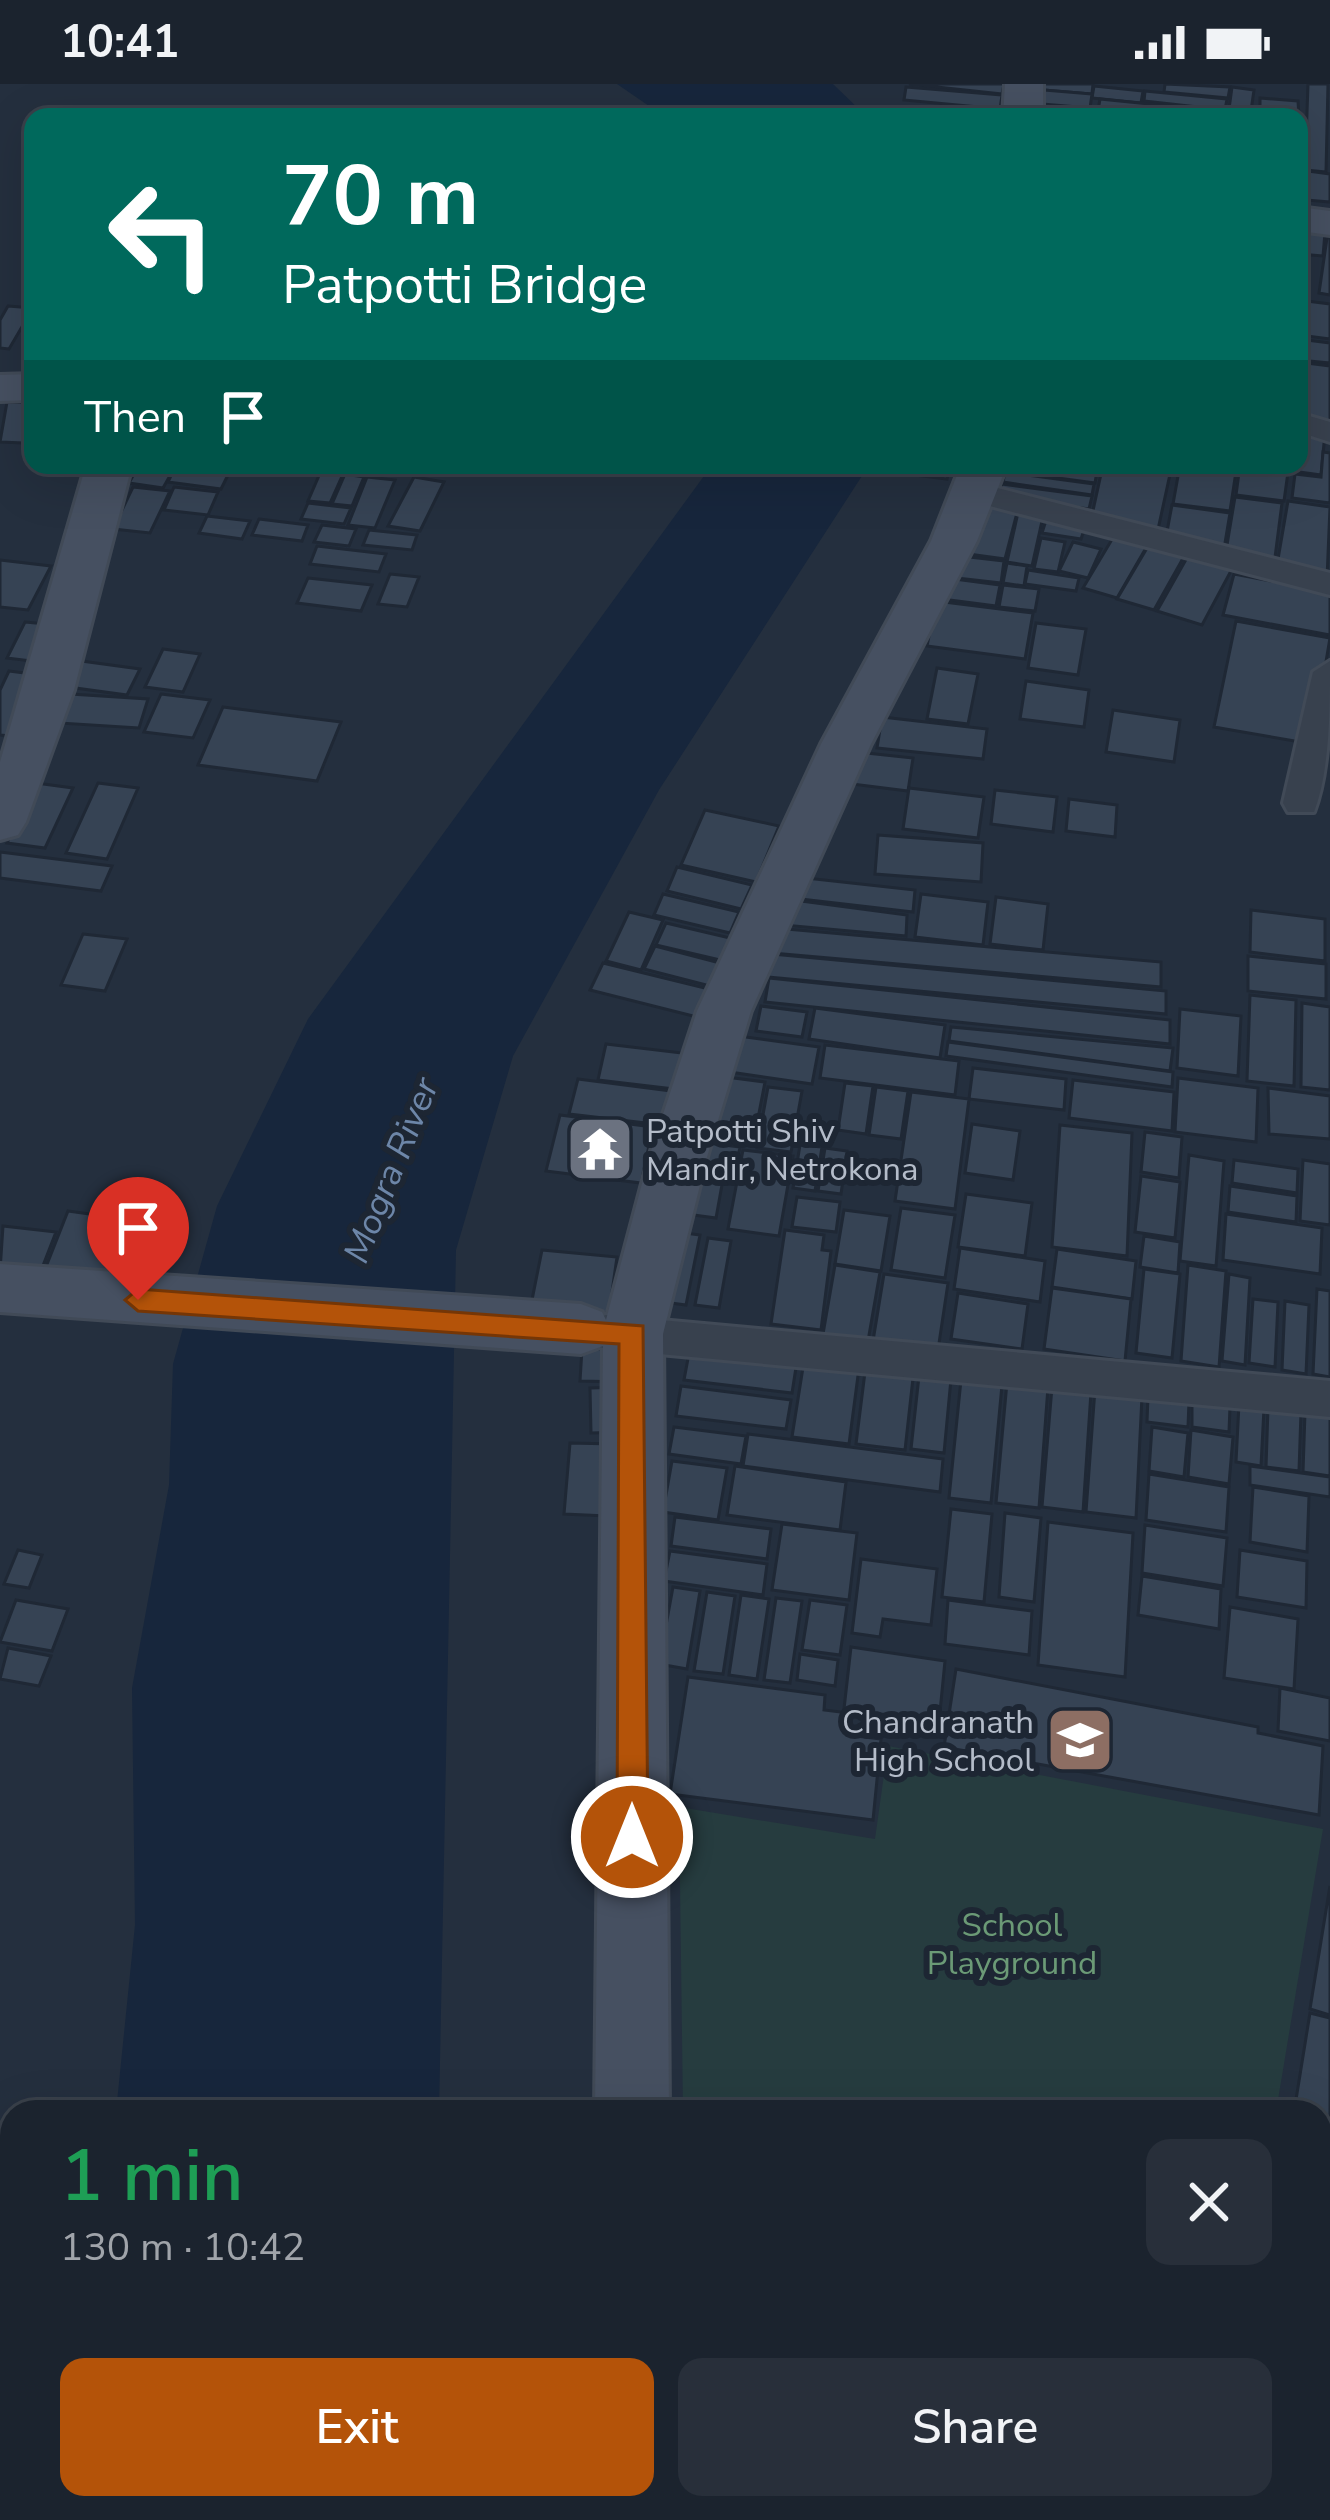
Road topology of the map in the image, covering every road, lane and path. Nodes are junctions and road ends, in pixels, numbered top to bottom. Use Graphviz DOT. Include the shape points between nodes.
graph roads {
  1 [pos="107,474"];
  2 [pos="979,478"];
  3 [pos="1330,584"];
  4 [pos="1330,672"];
  5 [pos="13,765"];
  6 [pos="1301,803"];
  7 [pos="0,822"];
  8 [pos="0,1288"];
  9 [pos="607,1332"];
  10 [pos="1330,1399"];
  11 [pos="632,2100"];
  1 -- 5 [label="street" via="85,540 68,637"];
  2 -- 3 [label="street"];
  2 -- 9 [label="street" via="724,1012 678,1157"];
  4 -- 6 [label="street"];
  5 -- 7 [label="street"];
  8 -- 9 [label="street"];
  9 -- 10 [label="street"];
  9 -- 11 [label="street"];
}
